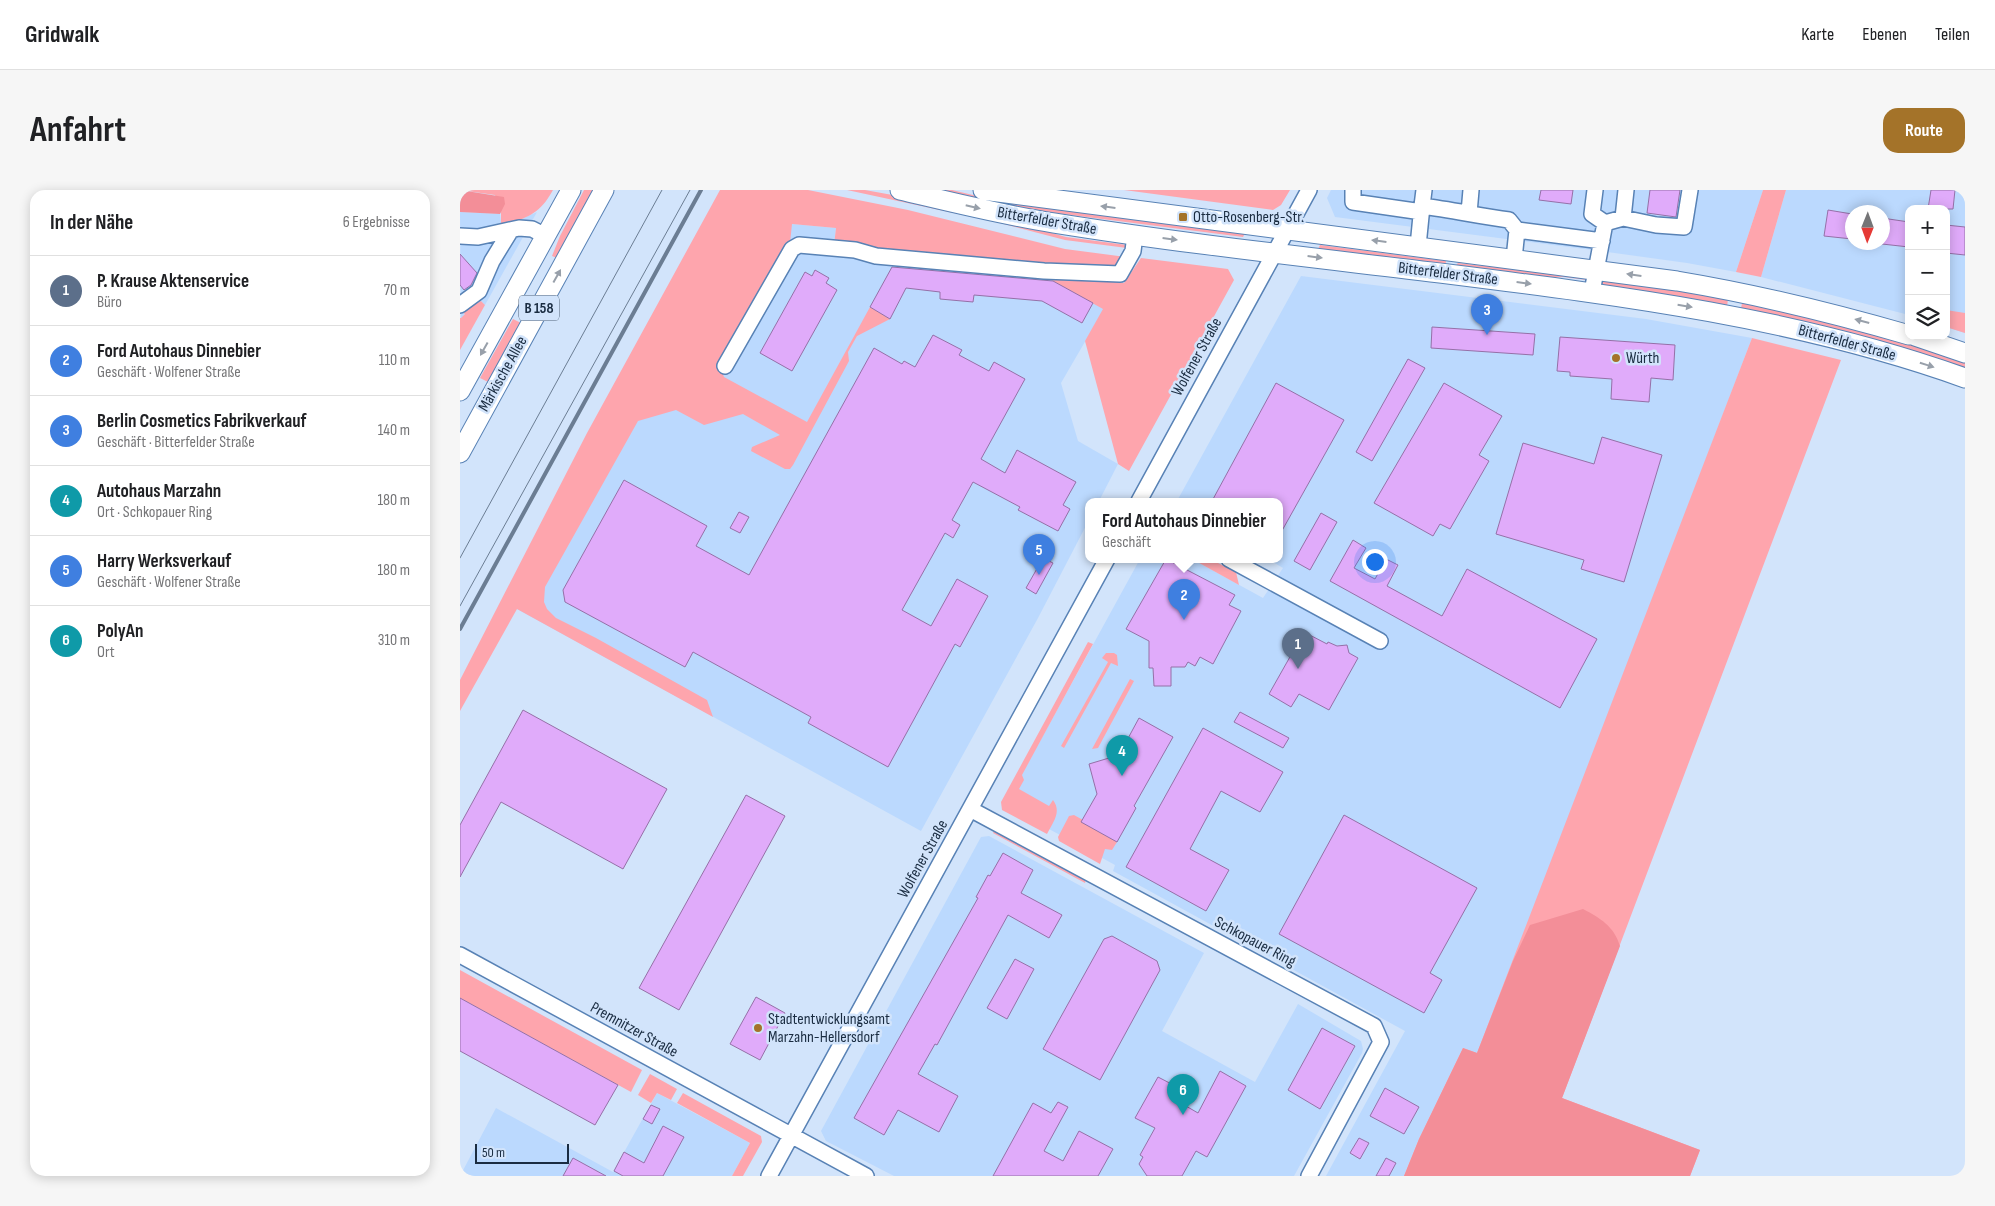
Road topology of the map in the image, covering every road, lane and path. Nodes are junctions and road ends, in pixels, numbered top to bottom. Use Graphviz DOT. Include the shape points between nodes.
graph roads {
  1 [pos="571,190"];
  2 [pos="604,190"];
  3 [pos="900,190"];
  4 [pos="983,190"];
  5 [pos="1309,190"];
  6 [pos="1353,190"];
  7 [pos="1424,190"];
  8 [pos="1471,190"];
  9 [pos="1595,190"];
  10 [pos="1626,190"];
  11 [pos="1690,190"];
  12 [pos="923,193"];
  13 [pos="1422,209"];
  14 [pos="1469,213"];
  15 [pos="1623,218"];
  16 [pos="1599,219"];
  17 [pos="511,230"];
  18 [pos="1288,230"];
  19 [pos="1518,230"];
  20 [pos="1135,235"];
  21 [pos="460,236"];
  22 [pos="546,236"];
  23 [pos="1602,241"];
  24 [pos="1418,246"];
  25 [pos="1452,250"];
  26 [pos="1275,252"];
  27 [pos="1514,259"];
  28 [pos="1596,270"];
  29 [pos="1449,274"];
  30 [pos="1592,292"];
  31 [pos="508,304"];
  32 [pos="460,305"];
  33 [pos="534,318"];
  34 [pos="1905,333"];
  35 [pos="1927,340"];
  36 [pos="1965,353"];
  37 [pos="725,366"];
  38 [pos="1965,378"];
  39 [pos="460,389"];
  40 [pos="487,402"];
  41 [pos="467,422"];
  42 [pos="460,453"];
  43 [pos="1141,498"];
  44 [pos="1105,563"];
  45 [pos="1236,563"];
  46 [pos="1380,641"];
  47 [pos="970,809"];
  48 [pos="460,955"];
  49 [pos="792,1135"];
  50 [pos="769,1176"];
  51 [pos="866,1176"];
  52 [pos="1309,1176"];
  1 -- 22 [label="main road, Märkische Allee / B 158"];
  33 -- 2 [label="main road, Märkische Allee / B 158, one-way"];
  3 -- 12 [label="main road, Bitterfelder Straße"];
  18 -- 4 [label="main road, Bitterfelder Straße, one-way"];
  5 -- 18 [label="street, Wolfener Straße"];
  6 -- 13 [label="street" via="1353,202"];
  7 -- 13 [label="street"];
  8 -- 14 [label="street"];
  9 -- 16 [label="street"];
  10 -- 15 [label="street"];
  11 -- 15 [label="street" via="1684,227"];
  12 -- 20 [label="main road, Bitterfelder Straße, one-way" via="1052,223"];
  13 -- 14 [label="street"];
  13 -- 24 [label="street"];
  14 -- 19 [label="street" via="1509,220"];
  15 -- 16 [label="street"];
  16 -- 23 [label="street"];
  17 -- 21 [label="street" via="478,237"];
  17 -- 22 [label="street" via="527,228"];
  17 -- 32 [label="street" via="492,261 480,291"];
  24 -- 18 [label="main road, Bitterfelder Straße, one-way"];
  18 -- 26 [label="street, Wolfener Straße"];
  19 -- 23 [label="street"];
  19 -- 27 [label="street"];
  20 -- 26 [label="main road, Bitterfelder Straße, one-way"];
  20 -- 37 [label="street" via="1133,251 1120,274 1005,268 799,245 792,248"];
  22 -- 31 [label="main road, Märkische Allee / B 158"];
  23 -- 28 [label="street"];
  24 -- 25 [label="main road, Bitterfelder Straße"];
  25 -- 27 [label="main road, Bitterfelder Straße"];
  25 -- 29 [label="street"];
  26 -- 29 [label="main road, Bitterfelder Straße, one-way"];
  26 -- 43 [label="street, Wolfener Straße"];
  27 -- 28 [label="main road, Bitterfelder Straße"];
  28 -- 30 [label="street"];
  34 -- 28 [label="main road, Bitterfelder Straße, one-way" via="1754,295"];
  29 -- 30 [label="main road, Bitterfelder Straße, one-way"];
  30 -- 38 [label="main road, Bitterfelder Straße, one-way" via="1695,308 1801,330 1869,347"];
  31 -- 33 [label="main road, B 158"];
  31 -- 39 [label="main road, Märkische Allee / B 158, one-way"];
  33 -- 40 [label="main road, Märkische Allee / B 158"];
  35 -- 36 [label="main road, Bitterfelder Straße"];
  39 -- 40 [label="main road"];
  40 -- 41 [label="main road, Märkische Allee / B 158"];
  41 -- 42 [label="main road, Märkische Allee / B 158"];
  44 -- 47 [label="street, Wolfener Straße"];
  45 -- 46 [label="street"];
  47 -- 49 [label="street, Wolfener Straße"];
  47 -- 52 [label="street, Schkopauer Ring" via="1374,1026 1382,1042"];
  48 -- 49 [label="street, Premnitzer Straße"];
  49 -- 50 [label="street, Wolfener Straße"];
  49 -- 51 [label="street"];
}
